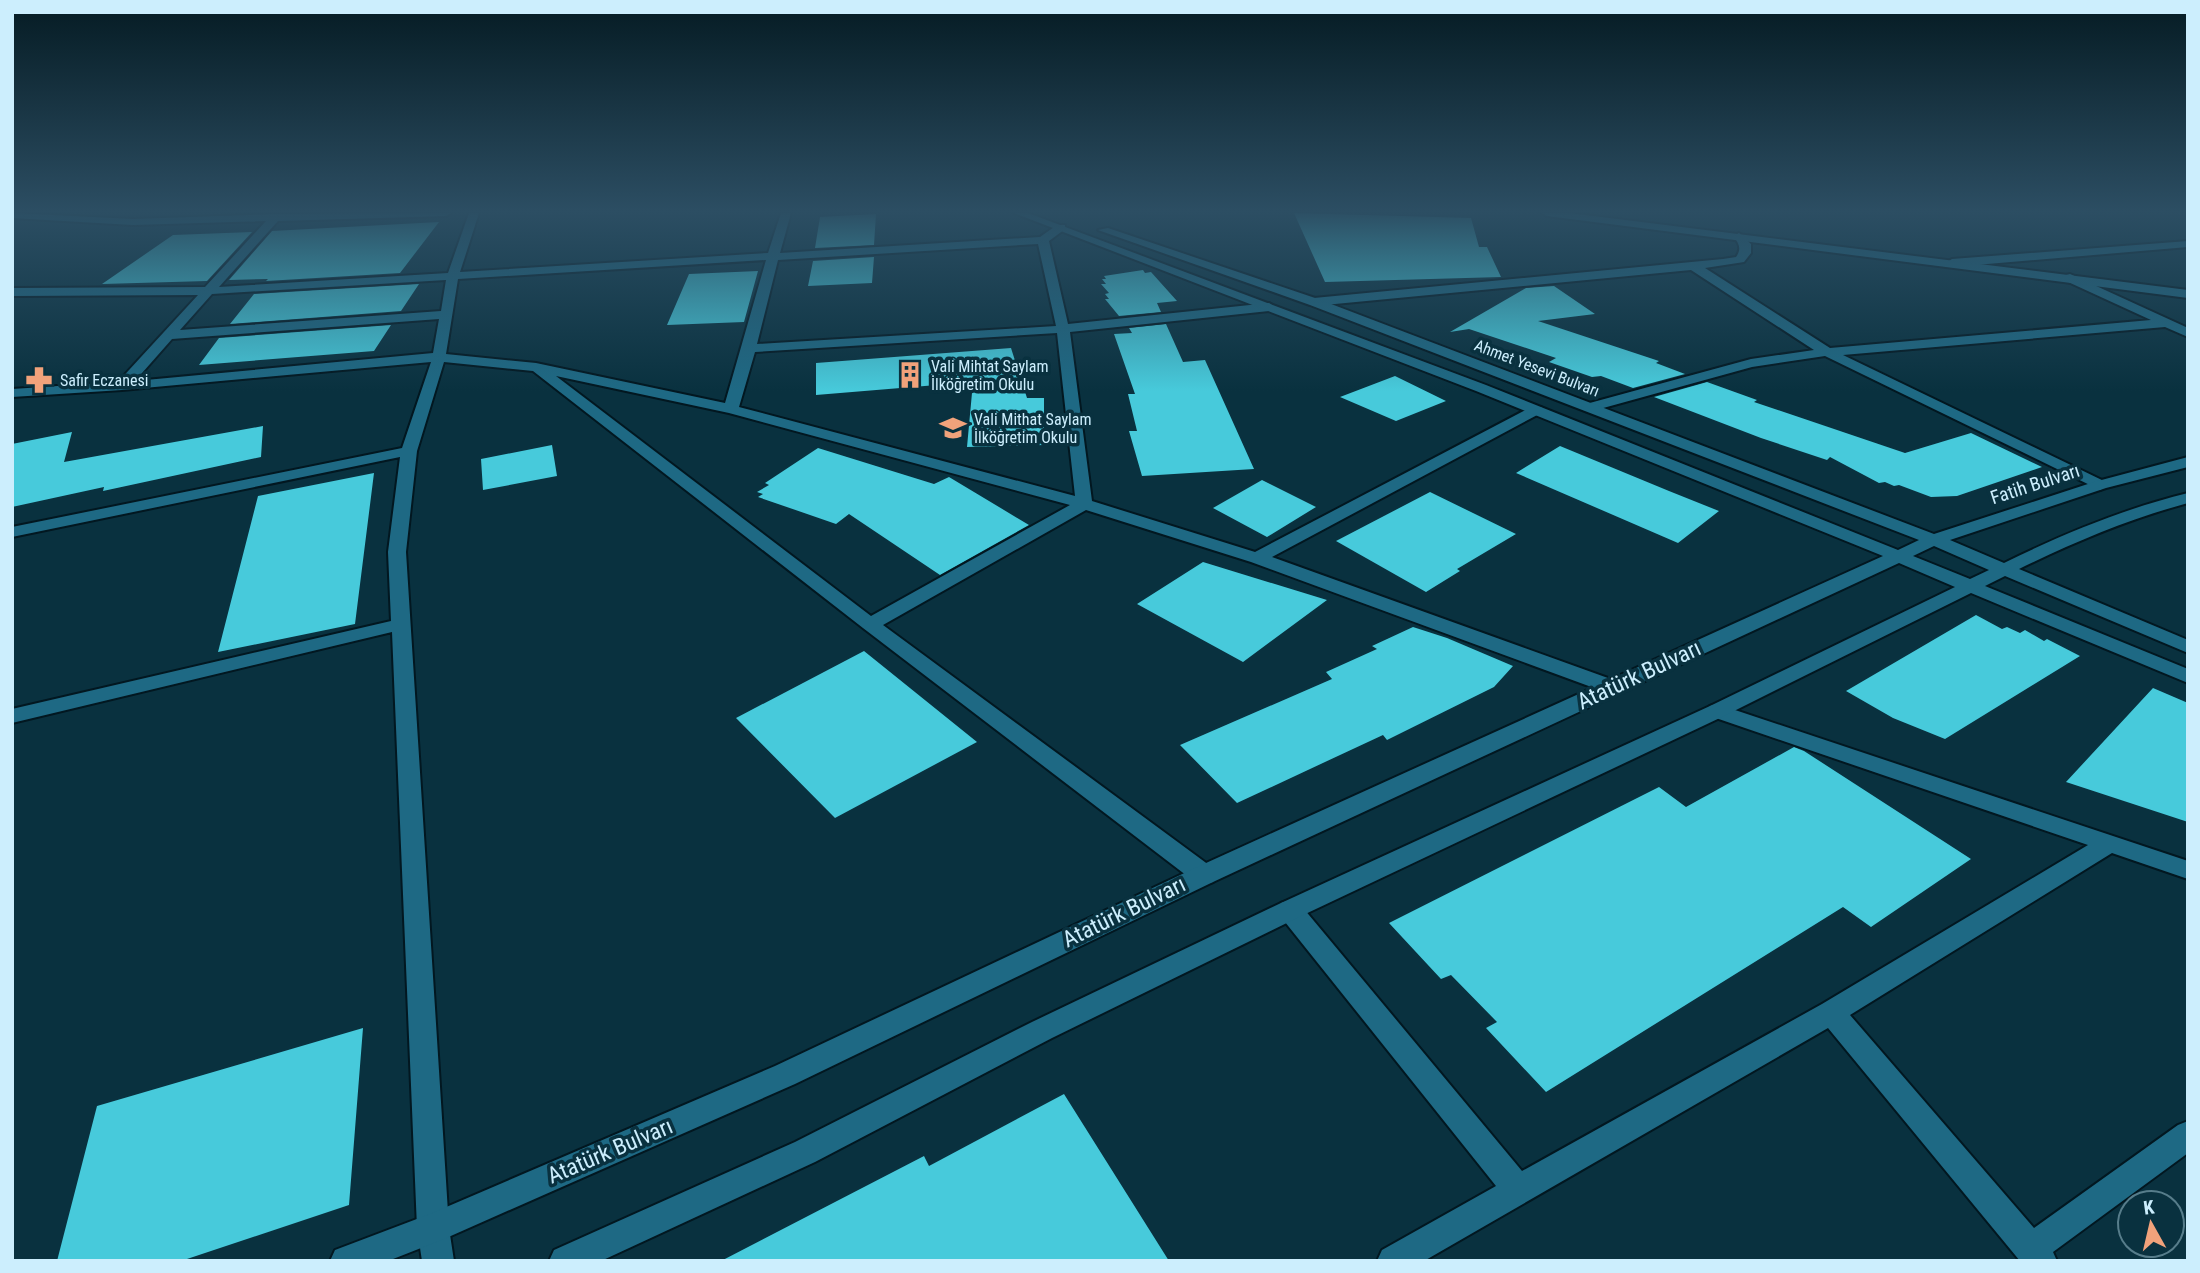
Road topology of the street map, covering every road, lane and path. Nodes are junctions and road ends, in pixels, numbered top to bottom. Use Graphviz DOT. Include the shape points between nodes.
graph roads {
  1 [pos="226,272"];
  2 [pos="454,272"];
  3 [pos="505,272"];
  4 [pos="768,272"];
  5 [pos="1050,272"];
  6 [pos="1179,272"];
  7 [pos="1228,272"];
  8 [pos="1636,272"];
  9 [pos="1703,272"];
  10 [pos="2026,272"];
  11 [pos="453,276"];
  12 [pos="2070,278"];
  13 [pos="209,291"];
  14 [pos="12,292"];
  15 [pos="2188,293"];
  16 [pos="1314,302"];
  17 [pos="1269,307"];
  18 [pos="445,315"];
  19 [pos="2166,323"];
  20 [pos="1063,329"];
  21 [pos="2188,333"];
  22 [pos="170,335"];
  23 [pos="751,348"];
  24 [pos="1827,352"];
  25 [pos="439,356"];
  26 [pos="536,366"];
  27 [pos="122,386"];
  28 [pos="12,393"];
  29 [pos="1591,407"];
  30 [pos="731,409"];
  31 [pos="1536,411"];
  32 [pos="409,451"];
  33 [pos="2188,462"];
  34 [pos="2100,485"];
  35 [pos="2188,498"];
  36 [pos="1084,504"];
  37 [pos="12,532"];
  38 [pos="1934,540"];
  39 [pos="1899,556"];
  40 [pos="1257,558"];
  41 [pos="2003,570"];
  42 [pos="1974,587"];
  43 [pos="401,624"];
  44 [pos="870,624"];
  45 [pos="2188,647"];
  46 [pos="2188,677"];
  47 [pos="1612,687"];
  48 [pos="1717,711"];
  49 [pos="12,716"];
  50 [pos="2109,844"];
  51 [pos="2188,870"];
  52 [pos="1204,875"];
  53 [pos="1290,909"];
  54 [pos="1831,1012"];
  55 [pos="2188,1135"];
  56 [pos="1518,1189"];
  57 [pos="433,1228"];
  58 [pos="2036,1255"];
  59 [pos="346,1261"];
  60 [pos="438,1261"];
  61 [pos="565,1261"];
  62 [pos="1393,1261"];
  1 -- 13 [label="street"];
  2 -- 11 [label="street"];
  3 -- 11 [label="street"];
  4 -- 23 [label="street"];
  5 -- 20 [label="street"];
  6 -- 17 [label="main road"];
  7 -- 16 [label="street, Ahmet Yesevi Bulvarı"];
  8 -- 16 [label="street"];
  9 -- 24 [label="street"];
  10 -- 12 [label="street"];
  11 -- 13 [label="street"];
  11 -- 18 [label="street"];
  12 -- 15 [label="street"];
  12 -- 19 [label="street"];
  13 -- 14 [label="street"];
  13 -- 22 [label="street"];
  16 -- 29 [label="street, Ahmet Yesevi Bulvarı"];
  17 -- 20 [label="street"];
  17 -- 31 [label="main road"];
  18 -- 22 [label="street"];
  18 -- 25 [label="street"];
  19 -- 21 [label="street"];
  19 -- 24 [label="street"];
  20 -- 23 [label="street"];
  20 -- 36 [label="street"];
  22 -- 27 [label="street"];
  23 -- 30 [label="street"];
  24 -- 29 [label="street" via="1751,363"];
  24 -- 34 [label="street"];
  25 -- 26 [label="street"];
  25 -- 27 [label="street"];
  25 -- 32 [label="street"];
  26 -- 30 [label="street"];
  26 -- 44 [label="street"];
  27 -- 28 [label="street"];
  29 -- 38 [label="street, Ahmet Yesevi Bulvarı"];
  30 -- 36 [label="street"];
  31 -- 39 [label="main road"];
  31 -- 40 [label="street"];
  32 -- 37 [label="street"];
  32 -- 43 [label="street" via="397,552"];
  33 -- 34 [label="street, Fatih Bulvarı"];
  34 -- 38 [label="street, Fatih Bulvarı"];
  35 -- 41 [label="street" via="2066,539"];
  36 -- 40 [label="street"];
  36 -- 44 [label="street"];
  38 -- 39 [label="street, Fatih Bulvarı"];
  38 -- 41 [label="street, Ahmet Yesevi Bulvarı"];
  39 -- 42 [label="street"];
  39 -- 47 [label="street, Atatürk Bulvarı"];
  40 -- 47 [label="street"];
  41 -- 42 [label="street"];
  41 -- 45 [label="street, Ahmet Yesevi Bulvarı"];
  42 -- 46 [label="street"];
  42 -- 48 [label="street"];
  43 -- 49 [label="street"];
  43 -- 57 [label="street"];
  44 -- 52 [label="street"];
  47 -- 52 [label="street, Atatürk Bulvarı"];
  48 -- 50 [label="street"];
  48 -- 53 [label="street"];
  50 -- 51 [label="street"];
  50 -- 54 [label="street"];
  52 -- 57 [label="street, Atatürk Bulvarı" via="785,1075"];
  53 -- 56 [label="street"];
  53 -- 61 [label="street" via="805,1152"];
  54 -- 56 [label="street"];
  54 -- 58 [label="street"];
  55 -- 58 [label="main road"];
  56 -- 62 [label="street"];
  57 -- 59 [label="street, Atatürk Bulvarı"];
  57 -- 60 [label="street"];
}
